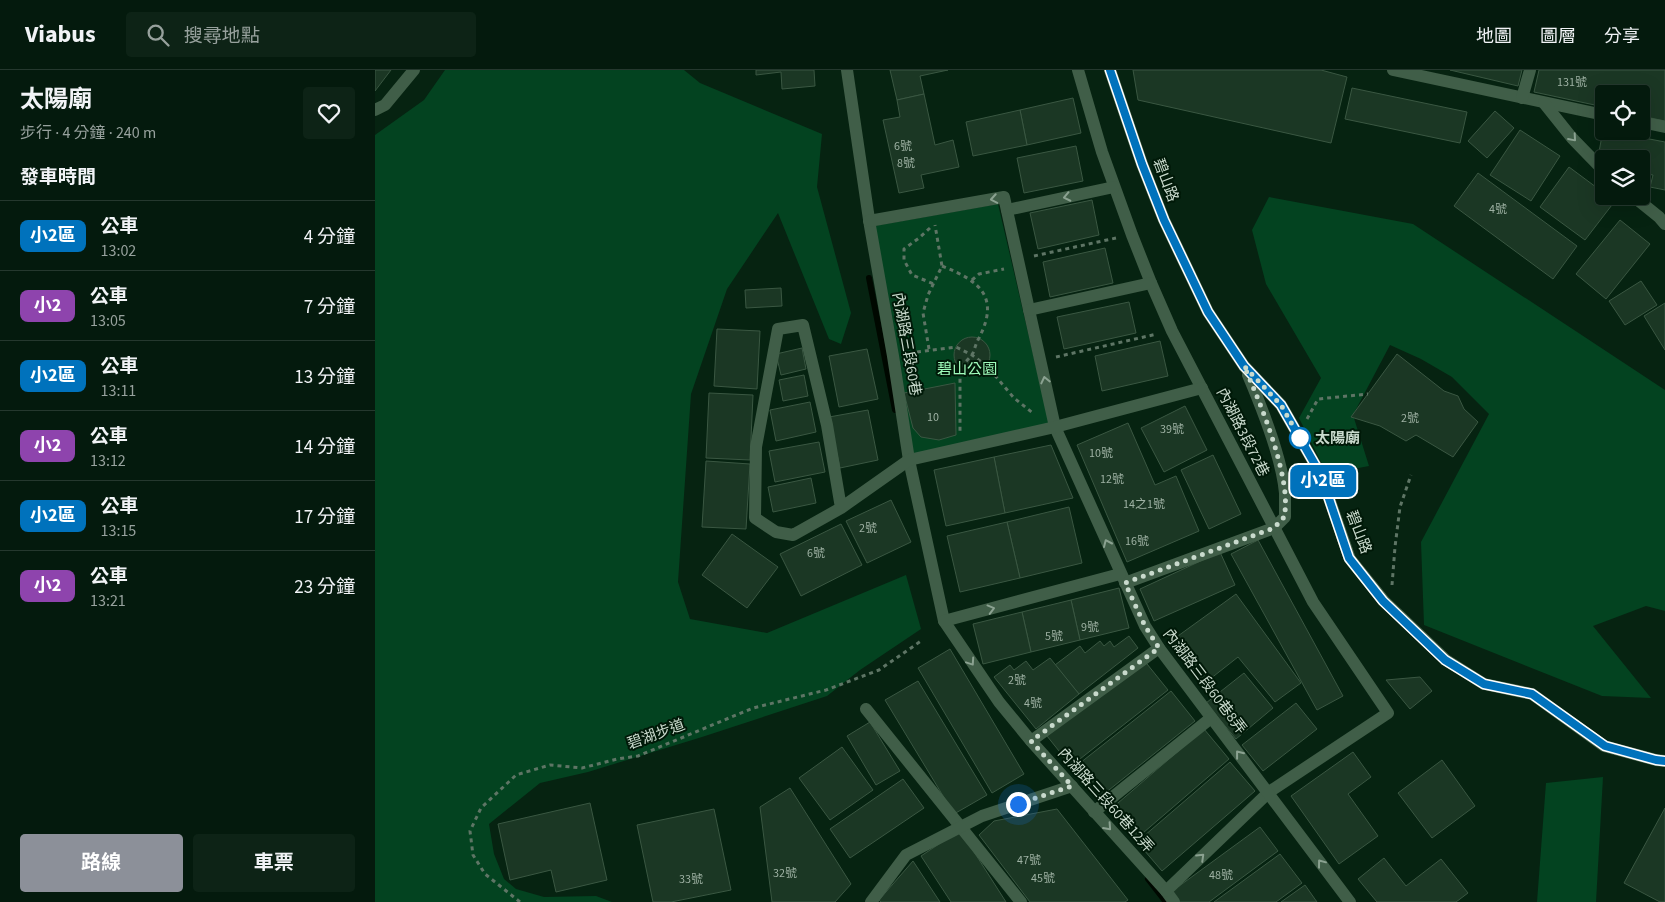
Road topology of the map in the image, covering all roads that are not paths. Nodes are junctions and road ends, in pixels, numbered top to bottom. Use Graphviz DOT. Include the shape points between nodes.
graph roads {
  1 [pos="414,70"];
  2 [pos="847,70"];
  3 [pos="1079,70"];
  4 [pos="1110,70"];
  5 [pos="1393,70"];
  6 [pos="1530,70"];
  7 [pos="1522,98"];
  8 [pos="1544,103"];
  9 [pos="375,110"];
  10 [pos="1595,113"];
  11 [pos="1650,124"];
  12 [pos="1665,127"];
  13 [pos="1595,162"];
  14 [pos="1115,187"];
  15 [pos="1644,205"];
  16 [pos="1007,210"];
  17 [pos="869,222"];
  18 [pos="1665,224"];
  19 [pos="1151,283"];
  20 [pos="1029,310"];
  21 [pos="1244,366"];
  22 [pos="1202,388"];
  23 [pos="1055,427"];
  24 [pos="909,460"];
  25 [pos="841,508"];
  26 [pos="1274,528"];
  27 [pos="1122,578"];
  28 [pos="944,621"];
  29 [pos="1159,648"];
  30 [pos="867,709"];
  31 [pos="1211,718"];
  32 [pos="1031,741"];
  33 [pos="1665,761"];
  34 [pos="1072,786"];
  35 [pos="1269,792"];
  36 [pos="1094,812"];
  37 [pos="961,827"];
  38 [pos="1166,891"];
  39 [pos="871,902"];
  40 [pos="1021,902"];
  41 [pos="1174,902"];
  42 [pos="1350,902"];
  1 -- 9 [label="street" via="385,105"];
  2 -- 17 [label="street, 內湖路三段60巷"];
  3 -- 14 [label="street, 內湖路3段72巷"];
  4 -- 21 [label="street, 碧山路" via="1164,220 1208,312"];
  5 -- 7 [label="street"];
  6 -- 7 [label="street"];
  7 -- 8 [label="street"];
  8 -- 10 [label="street"];
  8 -- 13 [label="street, one-way"];
  11 -- 12 [label="street"];
  14 -- 16 [label="street, one-way"];
  14 -- 19 [label="street, 內湖路3段72巷"];
  15 -- 18 [label="street"];
  16 -- 17 [label="street, one-way" via="1004,197"];
  16 -- 20 [label="street, 內湖路三段60巷8弄"];
  17 -- 24 [label="street, 內湖路三段60巷"];
  19 -- 20 [label="street"];
  19 -- 22 [label="street, 內湖路3段72巷"];
  23 -- 20 [label="street, 內湖路三段60巷8弄, one-way"];
  21 -- 26 [label="street" via="1259,400 1285,493 1285,516"];
  21 -- 33 [label="street, 碧山路" via="1281,405 1321,475 1349,558 1383,601 1445,660 1484,684 1532,694 1605,746"];
  22 -- 23 [label="street"];
  22 -- 26 [label="street, 內湖路3段72巷"];
  23 -- 24 [label="street"];
  27 -- 23 [label="street, 內湖路三段60巷8弄, one-way"];
  24 -- 25 [label="street"];
  24 -- 28 [label="street, 內湖路三段60巷"];
  25 -- 25 [label="street" via="793,535 776,532 755,518 756,447 778,329 803,325 827,425"];
  26 -- 27 [label="street"];
  26 -- 35 [label="street, 內湖路3段72巷" via="1313,602 1388,713"];
  28 -- 27 [label="street, one-way"];
  27 -- 29 [label="street, 內湖路三段60巷8弄"];
  28 -- 32 [label="street, 內湖路三段60巷12弄, one-way" via="999,702"];
  29 -- 31 [label="street, 內湖路三段60巷8弄"];
  29 -- 32 [label="street"];
  30 -- 37 [label="street"];
  35 -- 31 [label="street, 內湖路三段60巷8弄, one-way"];
  31 -- 36 [label="street"];
  32 -- 34 [label="street, 內湖路三段60巷12弄"];
  34 -- 36 [label="street, 內湖路三段60巷12弄"];
  34 -- 37 [label="street" via="982,816"];
  38 -- 35 [label="street, one-way"];
  42 -- 35 [label="street, one-way"];
  36 -- 38 [label="street, 內湖路三段60巷12弄, one-way"];
  37 -- 39 [label="street" via="906,856"];
  37 -- 40 [label="street"];
  38 -- 41 [label="street, 內湖路三段60巷12弄"];
}
